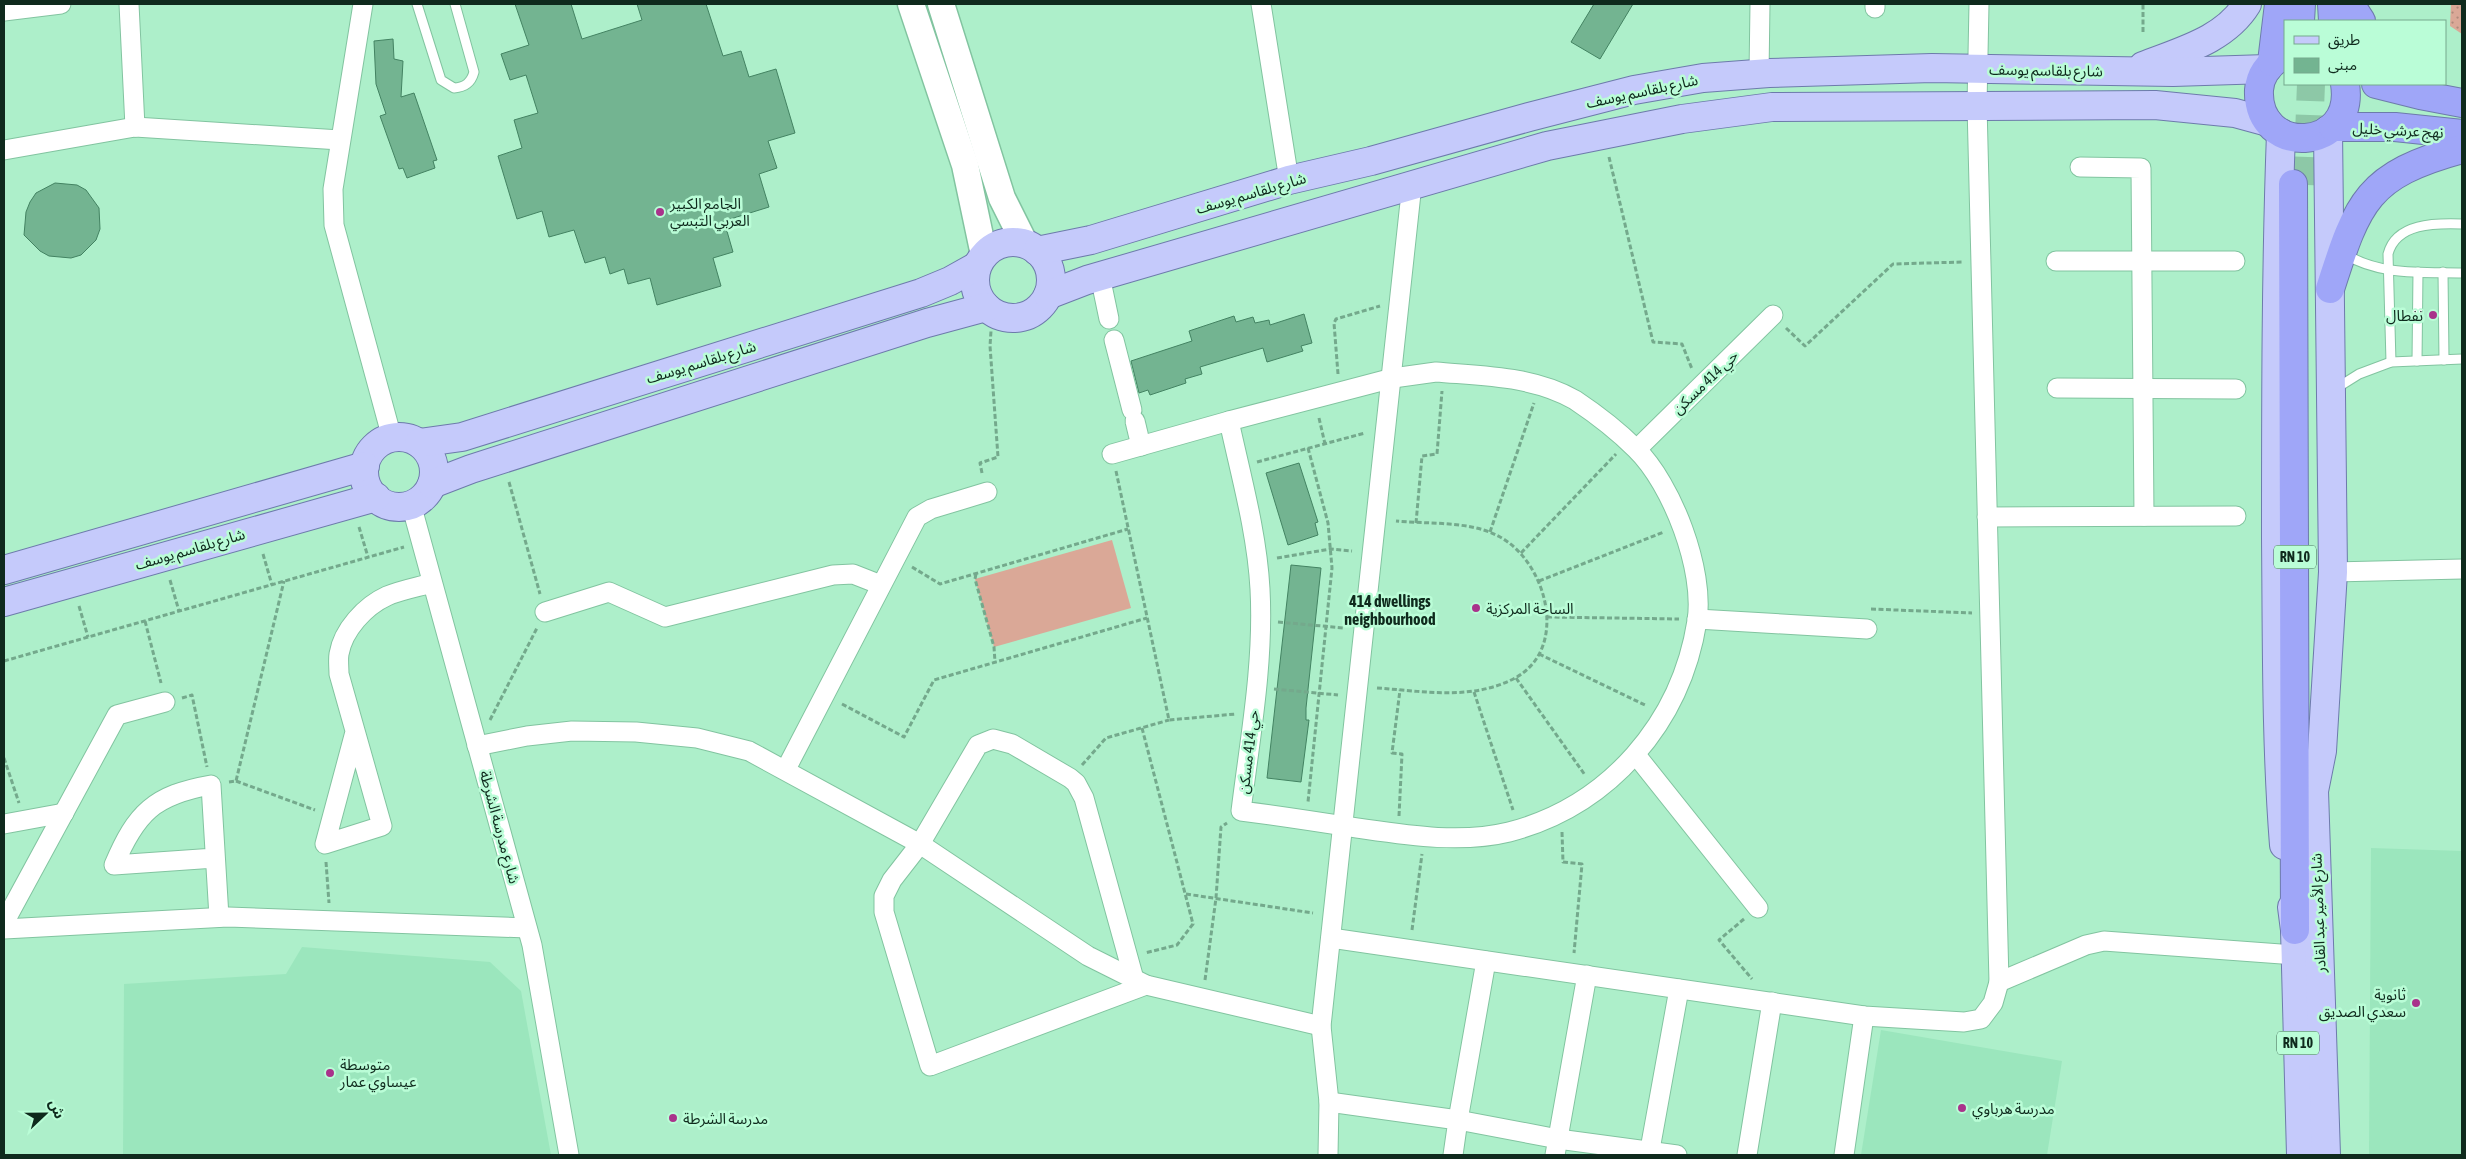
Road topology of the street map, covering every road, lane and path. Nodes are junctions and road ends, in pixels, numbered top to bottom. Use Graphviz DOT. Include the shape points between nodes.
graph roads {
  1 [pos="53,4"];
  2 [pos="130,4"];
  3 [pos="363,4"];
  4 [pos="418,4"];
  5 [pos="455,4"];
  6 [pos="911,4"];
  7 [pos="941,4"];
  8 [pos="1261,4"];
  9 [pos="1760,4"];
  10 [pos="1979,4"];
  11 [pos="2143,4"];
  12 [pos="2247,4"];
  13 [pos="2279,4"];
  14 [pos="2301,4"];
  15 [pos="2313,4"];
  16 [pos="2332,4"];
  17 [pos="2350,4"];
  18 [pos="4,11"];
  19 [pos="2300,20"];
  20 [pos="2313,20"];
  21 [pos="2333,20"];
  22 [pos="2360,20"];
  23 [pos="2143,32"];
  24 [pos="2275,61"];
  25 [pos="1977,69"];
  26 [pos="2131,71"];
  27 [pos="1759,74"];
  28 [pos="2345,85"];
  29 [pos="2380,85"];
  30 [pos="2443,85"];
  31 [pos="2462,92"];
  32 [pos="2462,103"];
  33 [pos="1977,105"];
  34 [pos="135,127"];
  35 [pos="2275,127"];
  36 [pos="2330,129"];
  37 [pos="1604,134"];
  38 [pos="2462,134"];
  39 [pos="340,140"];
  40 [pos="2462,149"];
  41 [pos="4,150"];
  42 [pos="2080,167"];
  43 [pos="1288,180"];
  44 [pos="1412,184"];
  45 [pos="2462,224"];
  46 [pos="2335,244"];
  47 [pos="1031,248"];
  48 [pos="981,260"];
  49 [pos="1981,261"];
  50 [pos="2056,261"];
  51 [pos="2142,261"];
  52 [pos="2235,262"];
  53 [pos="2390,270"];
  54 [pos="2418,272"];
  55 [pos="2443,272"];
  56 [pos="2462,273"];
  57 [pos="1100,276"];
  58 [pos="2330,290"];
  59 [pos="1048,294"];
  60 [pos="1401,300"];
  61 [pos="989,310"];
  62 [pos="1773,315"];
  63 [pos="1109,319"];
  64 [pos="1114,340"];
  65 [pos="2462,359"];
  66 [pos="2444,360"];
  67 [pos="2417,361"];
  68 [pos="2391,362"];
  69 [pos="1444,372"];
  70 [pos="1393,378"];
  71 [pos="1540,386"];
  72 [pos="1699,388"];
  73 [pos="2056,388"];
  74 [pos="2143,388"];
  75 [pos="2236,389"];
  76 [pos="1339,392"];
  77 [pos="2331,392"];
  78 [pos="1314,399"];
  79 [pos="1229,421"];
  80 [pos="1387,428"];
  81 [pos="392,438"];
  82 [pos="420,443"];
  83 [pos="1324,444"];
  84 [pos="1632,445"];
  85 [pos="1141,446"];
  86 [pos="1308,448"];
  87 [pos="1112,454"];
  88 [pos="503,460"];
  89 [pos="365,466"];
  90 [pos="1239,466"];
  91 [pos="432,484"];
  92 [pos="987,492"];
  93 [pos="364,500"];
  94 [pos="411,504"];
  95 [pos="2144,516"];
  96 [pos="2236,516"];
  97 [pos="1988,517"];
  98 [pos="1378,520"];
  99 [pos="1416,523"];
  100 [pos="1680,526"];
  101 [pos="1128,529"];
  102 [pos="257,530"];
  103 [pos="1490,532"];
  104 [pos="421,542"];
  105 [pos="1331,549"];
  106 [pos="1374,552"];
  107 [pos="1521,553"];
  108 [pos="895,556"];
  109 [pos="164,557"];
  110 [pos="368,557"];
  111 [pos="1256,561"];
  112 [pos="4,570"];
  113 [pos="2462,570"];
  114 [pos="2333,572"];
  115 [pos="976,573"];
  116 [pos="284,581"];
  117 [pos="1539,581"];
  118 [pos="72,582"];
  119 [pos="432,583"];
  120 [pos="272,585"];
  121 [pos="881,585"];
  122 [pos="4,602"];
  123 [pos="179,611"];
  124 [pos="545,612"];
  125 [pos="1990,614"];
  126 [pos="1547,617"];
  127 [pos="1147,618"];
  128 [pos="1697,619"];
  129 [pos="145,620"];
  130 [pos="1260,620"];
  131 [pos="1326,626"];
  132 [pos="1366,629"];
  133 [pos="1867,630"];
  134 [pos="88,637"];
  135 [pos="1539,654"];
  136 [pos="4,661"];
  137 [pos="995,662"];
  138 [pos="1516,678"];
  139 [pos="1256,687"];
  140 [pos="1400,690"];
  141 [pos="1359,692"];
  142 [pos="1474,692"];
  143 [pos="826,694"];
  144 [pos="1319,694"];
  145 [pos="165,702"];
  146 [pos="1254,712"];
  147 [pos="1665,714"];
  148 [pos="1169,720"];
  149 [pos="1142,728"];
  150 [pos="355,732"];
  151 [pos="477,746"];
  152 [pos="1636,755"];
  153 [pos="4,758"];
  154 [pos="786,769"];
  155 [pos="1070,778"];
  156 [pos="236,781"];
  157 [pos="211,785"];
  158 [pos="1596,790"];
  159 [pos="2314,791"];
  160 [pos="1562,810"];
  161 [pos="1241,811"];
  162 [pos="64,813"];
  163 [pos="332,816"];
  164 [pos="25,820"];
  165 [pos="1306,820"];
  166 [pos="4,824"];
  167 [pos="1344,826"];
  168 [pos="1519,828"];
  169 [pos="1398,834"];
  170 [pos="1424,836"];
  171 [pos="325,844"];
  172 [pos="920,844"];
  173 [pos="215,858"];
  174 [pos="1186,894"];
  175 [pos="1216,898"];
  176 [pos="1758,908"];
  177 [pos="1334,916"];
  178 [pos="219,917"];
  179 [pos="330,921"];
  180 [pos="4,923"];
  181 [pos="527,928"];
  182 [pos="4,929"];
  183 [pos="1331,938"];
  184 [pos="2295,943"];
  185 [pos="1410,950"];
  186 [pos="1128,958"];
  187 [pos="1486,961"];
  188 [pos="1587,975"];
  189 [pos="1140,982"];
  190 [pos="1999,982"];
  191 [pos="1679,989"];
  192 [pos="1202,998"];
  193 [pos="1772,1002"];
  194 [pos="1864,1016"];
  195 [pos="1321,1026"];
  196 [pos="1329,1102"];
  197 [pos="1458,1120"];
  198 [pos="1556,1147"];
  199 [pos="1650,1153"];
  200 [pos="569,1155"];
  201 [pos="1328,1155"];
  202 [pos="1453,1155"];
  203 [pos="1677,1155"];
  204 [pos="1747,1155"];
  205 [pos="1844,1155"];
  206 [pos="2301,1155"];
  207 [pos="2326,1155"];
  1 -- 18 [label="street"];
  2 -- 34 [label="street"];
  3 -- 39 [label="street"];
  4 -- 5 [label="lane" via="441,80 454,88 465,86 474,72"];
  6 -- 48 [label="main road" via="965,165"];
  7 -- 47 [label="main road" via="1002,198"];
  8 -- 43 [label="street"];
  9 -- 27 [label="street"];
  10 -- 25 [label="street"];
  11 -- 23 [label="path"];
  12 -- 26 [label="main road" via="2231,25 2212,38"];
  13 -- 24 [label="highway"];
  14 -- 19 [label="highway"];
  15 -- 20 [label="highway"];
  16 -- 21 [label="highway"];
  17 -- 22 [label="highway"];
  24 -- 26 [label="main road, شارع بلقاسم يوسف" via="2228,71"];
  24 -- 35 [label="highway" via="2259,86 2262,113"];
  25 -- 26 [label="main road, شارع بلقاسم يوسف"];
  25 -- 27 [label="main road, شارع بلقاسم يوسف"];
  25 -- 33 [label="street"];
  27 -- 43 [label="main road, شارع بلقاسم يوسف" via="1703,78 1634,90 1371,161"];
  28 -- 36 [label="highway" via="2346,106"];
  29 -- 32 [label="highway"];
  30 -- 31 [label="highway"];
  33 -- 35 [label="main road" via="2155,105 2226,112"];
  33 -- 37 [label="main road" via="1772,107 1682,118"];
  33 -- 49 [label="street"];
  34 -- 39 [label="street"];
  34 -- 41 [label="street"];
  35 -- 36 [label="highway" via="2294,138 2308,139"];
  35 -- 184 [label="main road, شارع الأمير عبد القادر" via="2276,682 2280,794"];
  36 -- 38 [label="highway, نهج عرشي خليل" via="2395,127"];
  36 -- 46 [label="main road"];
  37 -- 44 [label="main road" via="1547,146"];
  37 -- 72 [label="path" via="1653,342 1682,344"];
  39 -- 81 [label="street" via="333,189 334,225"];
  40 -- 46 [label="highway" via="2429,158 2386,181 2362,206 2347,235"];
  42 -- 51 [label="street" via="2141,168"];
  43 -- 47 [label="main road, شارع بلقاسم يوسف" via="1091,240"];
  44 -- 57 [label="main road"];
  44 -- 60 [label="street"];
  45 -- 53 [label="lane" via="2418,227 2403,232 2391,245 2388,254"];
  46 -- 53 [label="lane" via="2365,265"];
  46 -- 58 [label="highway"];
  47 -- 48 [label="main road" via="1003,243"];
  47 -- 59 [label="main road" via="1045,260 1051,283"];
  48 -- 61 [label="main road" via="975,288"];
  48 -- 82 [label="main road, شارع بلقاسم يوسف" via="950,281 921,293 462,437"];
  49 -- 62 [label="path" via="1893,264 1804,346"];
  49 -- 97 [label="street"];
  50 -- 51 [label="street"];
  51 -- 52 [label="street"];
  51 -- 74 [label="street"];
  53 -- 54 [label="lane"];
  53 -- 68 [label="lane"];
  54 -- 55 [label="lane"];
  54 -- 67 [label="lane"];
  55 -- 56 [label="lane"];
  55 -- 66 [label="lane"];
  57 -- 59 [label="main road"];
  57 -- 63 [label="street"];
  58 -- 77 [label="main road, شارع الأمير عبد القادر"];
  59 -- 61 [label="main road" via="1041,306 1025,316 1005,318"];
  60 -- 70 [label="street"];
  60 -- 76 [label="path" via="1336,319"];
  61 -- 88 [label="main road, شارع بلقاسم يوسف" via="927,323"];
  61 -- 92 [label="path" via="998,457 980,463"];
  62 -- 72 [label="street, حي 414 مسكن"];
  64 -- 85 [label="street"];
  65 -- 66 [label="lane"];
  66 -- 67 [label="lane"];
  67 -- 68 [label="lane"];
  68 -- 77 [label="lane" via="2359,374"];
  69 -- 70 [label="street, حي 414 مسكن"];
  69 -- 71 [label="street, حي 414 مسكن"];
  69 -- 99 [label="path" via="1437,454 1422,456"];
  70 -- 76 [label="street, حي 414 مسكن"];
  70 -- 80 [label="street"];
  71 -- 84 [label="street, حي 414 مسكن" via="1573,399"];
  71 -- 103 [label="path"];
  72 -- 84 [label="street, حي 414 مسكن"];
  73 -- 74 [label="street"];
  74 -- 75 [label="street"];
  74 -- 95 [label="street"];
  76 -- 78 [label="street, حي 414 مسكن"];
  77 -- 114 [label="main road, شارع الأمير عبد القادر"];
  78 -- 79 [label="street, حي 414 مسكن"];
  78 -- 83 [label="path"];
  79 -- 85 [label="street, حي 414 مسكن"];
  79 -- 90 [label="street, حي 414 مسكن"];
  80 -- 83 [label="path"];
  80 -- 98 [label="street"];
  81 -- 82 [label="main road" via="409,438"];
  81 -- 89 [label="main road" via="376,446"];
  82 -- 91 [label="main road" via="433,462"];
  83 -- 86 [label="path"];
  84 -- 100 [label="street, حي 414 مسكن" via="1659,477"];
  84 -- 107 [label="path"];
  85 -- 87 [label="street, حي 414 مسكن"];
  86 -- 90 [label="path"];
  86 -- 105 [label="path" via="1326,514"];
  87 -- 101 [label="path"];
  88 -- 91 [label="main road, شارع بلقاسم يوسف"];
  88 -- 124 [label="path"];
  89 -- 93 [label="main road"];
  89 -- 112 [label="main road, شارع بلقاسم يوسف"];
  90 -- 111 [label="street, حي 414 مسكن"];
  91 -- 94 [label="main road" via="426,494"];
  92 -- 108 [label="street" via="931,508 917,517"];
  93 -- 94 [label="main road" via="396,506"];
  93 -- 102 [label="main road, شارع بلقاسم يوسف"];
  93 -- 110 [label="path"];
  94 -- 104 [label="street, شارع مدرسة الشرطة"];
  95 -- 96 [label="street"];
  95 -- 97 [label="street"];
  97 -- 125 [label="street"];
  98 -- 99 [label="path"];
  98 -- 106 [label="street"];
  99 -- 103 [label="path"];
  100 -- 117 [label="path"];
  100 -- 128 [label="street, حي 414 مسكن" via="1697,585"];
  101 -- 115 [label="path"];
  101 -- 127 [label="path"];
  102 -- 109 [label="main road, شارع بلقاسم يوسف"];
  102 -- 120 [label="path"];
  103 -- 107 [label="path"];
  104 -- 110 [label="path"];
  104 -- 119 [label="street, شارع مدرسة الشرطة"];
  105 -- 106 [label="path"];
  105 -- 111 [label="path"];
  105 -- 131 [label="path"];
  106 -- 132 [label="street"];
  107 -- 117 [label="path"];
  108 -- 115 [label="path" via="940,584"];
  108 -- 121 [label="street"];
  109 -- 118 [label="main road, شارع بلقاسم يوسف"];
  109 -- 123 [label="path"];
  110 -- 116 [label="path"];
  111 -- 130 [label="street, حي 414 مسكن"];
  113 -- 114 [label="street"];
  114 -- 159 [label="main road, شارع الأمير عبد القادر" via="2322,751"];
  115 -- 137 [label="path"];
  116 -- 120 [label="path"];
  116 -- 156 [label="path"];
  117 -- 126 [label="path"];
  118 -- 122 [label="main road, شارع بلقاسم يوسف"];
  118 -- 134 [label="path"];
  119 -- 150 [label="street" via="388,596 371,606 344,638 338,655 339,674"];
  119 -- 151 [label="street, شارع مدرسة الشرطة"];
  120 -- 123 [label="path"];
  121 -- 124 [label="street" via="853,574 833,575 666,617 610,592"];
  121 -- 143 [label="street"];
  123 -- 129 [label="path"];
  124 -- 151 [label="path"];
  125 -- 133 [label="path" via="1868,608"];
  125 -- 190 [label="street"];
  126 -- 128 [label="path"];
  126 -- 135 [label="path"];
  127 -- 137 [label="path"];
  127 -- 148 [label="path"];
  128 -- 133 [label="street"];
  128 -- 147 [label="street, حي 414 مسكن" via="1688,657"];
  129 -- 134 [label="path"];
  129 -- 145 [label="path"];
  130 -- 131 [label="path"];
  130 -- 139 [label="street, حي 414 مسكن"];
  131 -- 132 [label="path"];
  131 -- 144 [label="path"];
  132 -- 141 [label="street"];
  134 -- 136 [label="path"];
  135 -- 138 [label="path"];
  135 -- 147 [label="path"];
  137 -- 143 [label="path" via="934,680 904,737"];
  138 -- 142 [label="path"];
  138 -- 158 [label="path"];
  139 -- 144 [label="path"];
  139 -- 146 [label="street, حي 414 مسكن"];
  140 -- 141 [label="path"];
  140 -- 142 [label="path"];
  140 -- 169 [label="path" via="1392,753 1402,754"];
  141 -- 144 [label="path"];
  141 -- 167 [label="street"];
  142 -- 168 [label="path"];
  143 -- 154 [label="street"];
  144 -- 165 [label="path"];
  145 -- 157 [label="path" via="192,695"];
  145 -- 162 [label="street" via="117,716"];
  146 -- 148 [label="path"];
  146 -- 161 [label="street, حي 414 مسكن"];
  147 -- 152 [label="street, حي 414 مسكن"];
  148 -- 149 [label="path"];
  149 -- 155 [label="path" via="1106,738"];
  149 -- 174 [label="path"];
  150 -- 163 [label="street"];
  150 -- 171 [label="street" via="382,826"];
  151 -- 154 [label="street" via="572,731 636,732 697,738 740,749"];
  151 -- 181 [label="street, شارع مدرسة الشرطة"];
  152 -- 158 [label="street, حي 414 مسكن"];
  152 -- 176 [label="street"];
  153 -- 164 [label="path"];
  154 -- 172 [label="street"];
  155 -- 172 [label="street" via="1012,744 993,739 978,745"];
  155 -- 186 [label="street" via="1084,798"];
  156 -- 157 [label="path"];
  156 -- 163 [label="path"];
  157 -- 173 [label="street"];
  157 -- 173 [label="street" via="170,796 148,809 134,824 114,865"];
  158 -- 160 [label="street, حي 414 مسكن"];
  159 -- 184 [label="highway, RN 10" via="2300,184"];
  159 -- 207 [label="main road, شارع الأمير عبد القادر / RN 10"];
  160 -- 168 [label="street, حي 414 مسكن"];
  160 -- 188 [label="path" via="1563,862 1582,864 1574,945 1575,958"];
  161 -- 165 [label="street, حي 414 مسكن"];
  161 -- 175 [label="path" via="1221,827"];
  162 -- 164 [label="street"];
  162 -- 180 [label="street"];
  163 -- 171 [label="street"];
  164 -- 166 [label="street"];
  165 -- 167 [label="street, حي 414 مسكن"];
  167 -- 169 [label="street, حي 414 مسكن"];
  167 -- 177 [label="street"];
  168 -- 170 [label="street, حي 414 مسكن" via="1472,837"];
  169 -- 170 [label="street, حي 414 مسكن"];
  170 -- 185 [label="path"];
  171 -- 179 [label="path"];
  172 -- 189 [label="street" via="1088,956"];
  172 -- 189 [label="street" via="892,880 884,896 884,912 930,1066"];
  173 -- 178 [label="street"];
  174 -- 175 [label="path"];
  174 -- 186 [label="path" via="1194,924 1177,944"];
  175 -- 177 [label="path"];
  175 -- 192 [label="path"];
  176 -- 193 [label="path" via="1719,940"];
  177 -- 183 [label="street"];
  178 -- 179 [label="street"];
  178 -- 182 [label="street"];
  179 -- 181 [label="street"];
  181 -- 200 [label="street, شارع مدرسة الشرطة" via="538,970"];
  183 -- 185 [label="street"];
  183 -- 195 [label="street"];
  184 -- 190 [label="street" via="2104,941 2086,945"];
  184 -- 206 [label="main road, شارع الأمير عبد القادر / RN 10"];
  185 -- 187 [label="street"];
  186 -- 189 [label="street"];
  187 -- 188 [label="street"];
  187 -- 197 [label="street"];
  188 -- 191 [label="street"];
  188 -- 198 [label="street"];
  189 -- 192 [label="street"];
  190 -- 194 [label="street" via="1993,1003 1981,1019 1964,1022"];
  191 -- 193 [label="street"];
  191 -- 199 [label="street"];
  192 -- 195 [label="street"];
  193 -- 194 [label="street"];
  193 -- 204 [label="street"];
  194 -- 205 [label="street"];
  195 -- 196 [label="street"];
  196 -- 197 [label="street"];
  196 -- 201 [label="street"];
  197 -- 198 [label="street"];
  197 -- 202 [label="street"];
  198 -- 199 [label="street"];
  199 -- 203 [label="street"];
}
